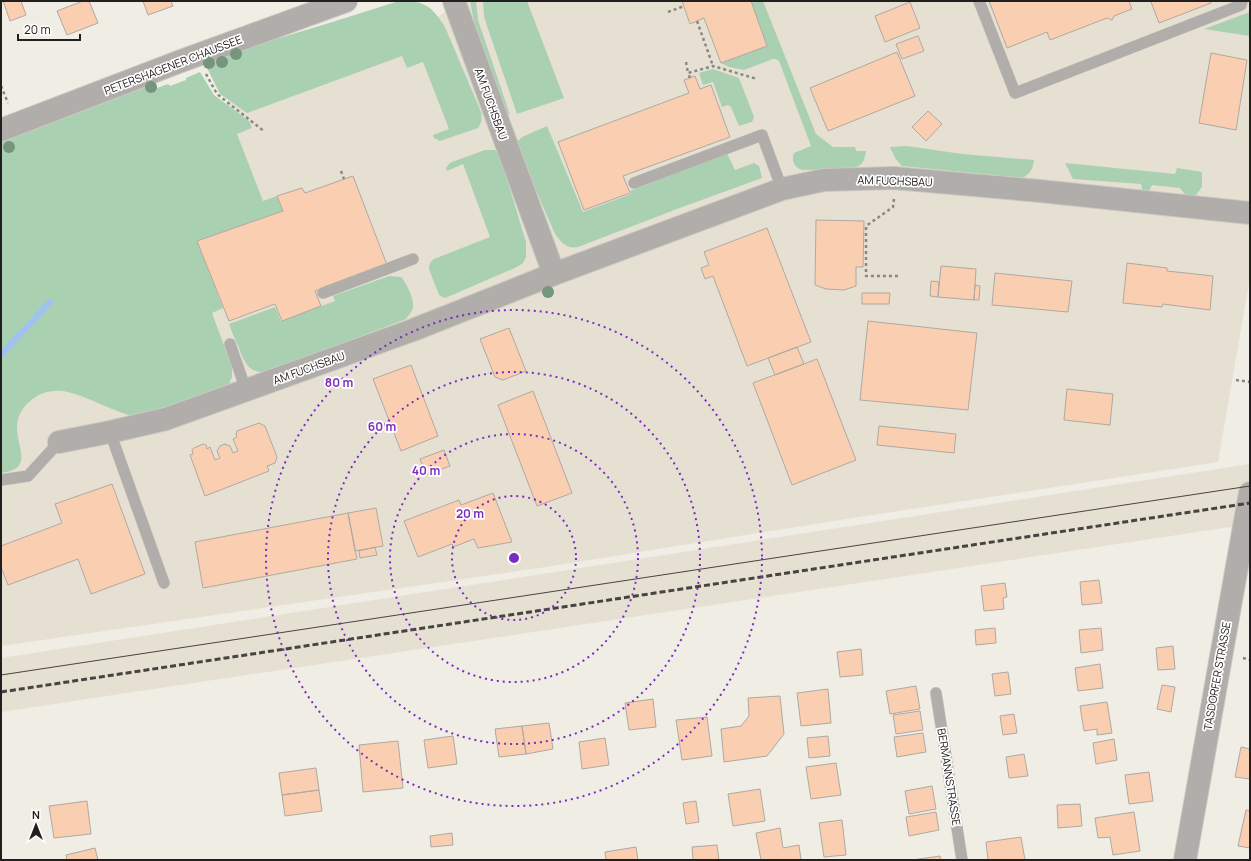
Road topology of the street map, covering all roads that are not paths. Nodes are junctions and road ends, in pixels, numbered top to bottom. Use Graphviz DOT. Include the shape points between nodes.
graph roads {
  1 [pos="346,1"];
  2 [pos="454,1"];
  3 [pos="979,1"];
  4 [pos="1242,1"];
  5 [pos="1,130"];
  6 [pos="634,184"];
  7 [pos="782,189"];
  8 [pos="1250,213"];
  9 [pos="413,259"];
  10 [pos="554,274"];
  11 [pos="323,293"];
  12 [pos="230,344"];
  13 [pos="246,390"];
  14 [pos="110,432"];
  15 [pos="59,442"];
  16 [pos="1,480"];
  17 [pos="1250,492"];
  18 [pos="1245,551"];
  19 [pos="164,582"];
  20 [pos="936,693"];
  21 [pos="962,860"];
  22 [pos="1184,860"];
  1 -- 5 [label="street, PETERSHAGENER CHAUSSEE"];
  2 -- 10 [label="street, AM FUCHSBAU"];
  3 -- 4 [label="lane" via="1014,93 1241,5"];
  6 -- 7 [label="lane" via="762,135"];
  7 -- 8 [label="street, AM FUCHSBAU" via="824,180 894,178"];
  7 -- 10 [label="street, AM FUCHSBAU"];
  9 -- 11 [label="lane"];
  10 -- 13 [label="street, AM FUCHSBAU" via="413,330"];
  12 -- 13 [label="lane"];
  13 -- 14 [label="street, AM FUCHSBAU" via="166,419"];
  14 -- 15 [label="street, AM FUCHSBAU"];
  14 -- 19 [label="lane"];
  15 -- 16 [label="lane" via="28,476"];
  17 -- 18 [label="street, TASDORFER STRASSE"];
  18 -- 22 [label="street, TASDORFER STRASSE"];
  20 -- 21 [label="lane, BERMANNSTRASSE"];
}
